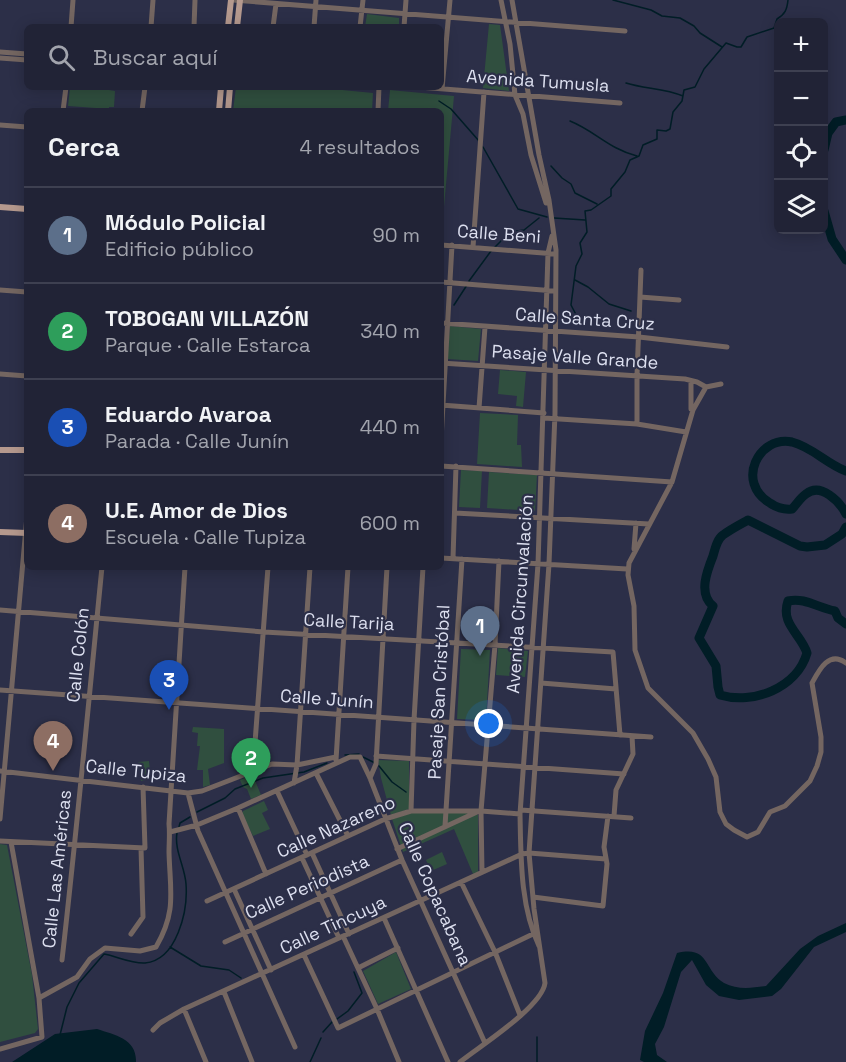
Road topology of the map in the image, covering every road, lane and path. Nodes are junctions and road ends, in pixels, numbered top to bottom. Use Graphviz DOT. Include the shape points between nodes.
graph roads {
  1 [pos="73,0"];
  2 [pos="153,0"];
  3 [pos="195,0"];
  4 [pos="232,0"];
  5 [pos="240,0"];
  6 [pos="363,0"];
  7 [pos="406,0"];
  8 [pos="450,0"];
  9 [pos="501,0"];
  10 [pos="512,0"];
  11 [pos="316,3"];
  12 [pos="276,4"];
  13 [pos="362,10"];
  14 [pos="405,14"];
  15 [pos="448,17"];
  16 [pos="505,21"];
  17 [pos="516,22"];
  18 [pos="71,24"];
  19 [pos="151,24"];
  20 [pos="194,24"];
  21 [pos="228,24"];
  22 [pos="237,24"];
  23 [pos="273,24"];
  24 [pos="314,24"];
  25 [pos="360,24"];
  26 [pos="404,24"];
  27 [pos="625,31"];
  28 [pos="0,52"];
  29 [pos="24,54"];
  30 [pos="0,58"];
  31 [pos="24,60"];
  32 [pos="444,65"];
  33 [pos="444,89"];
  34 [pos="66,90"];
  35 [pos="145,90"];
  36 [pos="221,90"];
  37 [pos="230,90"];
  38 [pos="380,90"];
  39 [pos="484,92"];
  40 [pos="515,95"];
  41 [pos="529,96"];
  42 [pos="620,103"];
  43 [pos="63,108"];
  44 [pos="142,108"];
  45 [pos="219,108"];
  46 [pos="228,108"];
  47 [pos="378,108"];
  48 [pos="0,125"];
  49 [pos="24,127"];
  50 [pos="0,207"];
  51 [pos="24,209"];
  52 [pos="550,214"];
  53 [pos="553,234"];
  54 [pos="444,244"];
  55 [pos="452,245"];
  56 [pos="473,247"];
  57 [pos="548,253"];
  58 [pos="556,254"];
  59 [pos="641,270"];
  60 [pos="444,282"];
  61 [pos="449,283"];
  62 [pos="0,290"];
  63 [pos="547,290"];
  64 [pos="555,291"];
  65 [pos="24,292"];
  66 [pos="640,297"];
  67 [pos="679,300"];
  68 [pos="444,324"];
  69 [pos="484,327"];
  70 [pos="546,332"];
  71 [pos="556,332"];
  72 [pos="639,337"];
  73 [pos="727,347"];
  74 [pos="444,363"];
  75 [pos="482,366"];
  76 [pos="545,370"];
  77 [pos="556,371"];
  78 [pos="0,374"];
  79 [pos="637,375"];
  80 [pos="24,376"];
  81 [pos="692,381"];
  82 [pos="720,384"];
  83 [pos="706,387"];
  84 [pos="444,406"];
  85 [pos="479,408"];
  86 [pos="691,414"];
  87 [pos="544,416"];
  88 [pos="555,419"];
  89 [pos="637,424"];
  90 [pos="686,432"];
  91 [pos="0,450"];
  92 [pos="24,450"];
  93 [pos="444,466"];
  94 [pos="456,466"];
  95 [pos="542,472"];
  96 [pos="552,473"];
  97 [pos="672,482"];
  98 [pos="454,513"];
  99 [pos="540,518"];
  100 [pos="551,518"];
  101 [pos="636,524"];
  102 [pos="649,524"];
  103 [pos="0,532"];
  104 [pos="24,533"];
  105 [pos="634,554"];
  106 [pos="24,555"];
  107 [pos="444,558"];
  108 [pos="453,558"];
  109 [pos="462,559"];
  110 [pos="498,561"];
  111 [pos="538,564"];
  112 [pos="549,564"];
  113 [pos="627,569"];
  114 [pos="102,570"];
  115 [pos="185,570"];
  116 [pos="268,570"];
  117 [pos="310,570"];
  118 [pos="348,570"];
  119 [pos="387,570"];
  120 [pos="423,570"];
  121 [pos="0,610"];
  122 [pos="19,611"];
  123 [pos="97,618"];
  124 [pos="181,625"];
  125 [pos="264,632"];
  126 [pos="305,634"];
  127 [pos="344,636"];
  128 [pos="383,639"];
  129 [pos="419,641"];
  130 [pos="457,643"];
  131 [pos="495,645"];
  132 [pos="532,648"];
  133 [pos="543,648"];
  134 [pos="846,663"];
  135 [pos="541,683"];
  136 [pos="616,689"];
  137 [pos="0,690"];
  138 [pos="12,691"];
  139 [pos="88,696"];
  140 [pos="177,703"];
  141 [pos="259,709"];
  142 [pos="300,712"];
  143 [pos="339,715"];
  144 [pos="378,718"];
  145 [pos="414,720"];
  146 [pos="452,723"];
  147 [pos="489,726"];
  148 [pos="526,728"];
  149 [pos="538,729"];
  150 [pos="620,735"];
  151 [pos="632,736"];
  152 [pos="651,737"];
  153 [pos="376,756"];
  154 [pos="412,759"];
  155 [pos="336,761"];
  156 [pos="450,762"];
  157 [pos="297,765"];
  158 [pos="486,765"];
  159 [pos="524,767"];
  160 [pos="536,768"];
  161 [pos="254,770"];
  162 [pos="3,772"];
  163 [pos="316,773"];
  164 [pos="624,774"];
  165 [pos="370,778"];
  166 [pos="82,782"];
  167 [pos="294,783"];
  168 [pos="143,787"];
  169 [pos="172,791"];
  170 [pos="277,791"];
  171 [pos="188,793"];
  172 [pos="238,808"];
  173 [pos="481,810"];
  174 [pos="411,811"];
  175 [pos="447,811"];
  176 [pos="532,811"];
  177 [pos="520,812"];
  178 [pos="611,816"];
  179 [pos="631,818"];
  180 [pos="0,819"];
  181 [pos="385,819"];
  182 [pos="197,825"];
  183 [pos="446,826"];
  184 [pos="170,832"];
  185 [pos="348,836"];
  186 [pos="0,841"];
  187 [pos="11,842"];
  188 [pos="75,844"];
  189 [pos="143,848"];
  190 [pos="397,849"];
  191 [pos="529,853"];
  192 [pos="522,854"];
  193 [pos="307,855"];
  194 [pos="606,859"];
  195 [pos="402,860"];
  196 [pos="482,872"];
  197 [pos="266,874"];
  198 [pos="461,882"];
  199 [pos="234,889"];
  200 [pos="227,892"];
  201 [pos="331,894"];
  202 [pos="533,897"];
  203 [pos="321,898"];
  204 [pos="207,901"];
  205 [pos="420,901"];
  206 [pos="384,918"];
  207 [pos="252,929"];
  208 [pos="245,932"];
  209 [pos="131,934"];
  210 [pos="533,934"];
  211 [pos="344,936"];
  212 [pos="225,942"];
  213 [pos="398,948"];
  214 [pos="495,952"];
  215 [pos="542,952"];
  216 [pos="304,955"];
  217 [pos="62,960"];
  218 [pos="358,968"];
  219 [pos="272,970"];
  220 [pos="453,972"];
  221 [pos="263,974"];
  222 [pos="416,990"];
  223 [pos="224,992"];
  224 [pos="39,998"];
  225 [pos="184,1009"];
  226 [pos="377,1009"];
  227 [pos="520,1015"];
  228 [pos="153,1029"];
  229 [pos="485,1043"];
  230 [pos="295,1047"];
  231 [pos="0,1049"];
  232 [pos="206,1062"];
  233 [pos="252,1062"];
  234 [pos="399,1062"];
  235 [pos="448,1062"];
  236 [pos="460,1062"];
  1 -- 18 [label="street"];
  2 -- 19 [label="street"];
  3 -- 20 [label="street"];
  4 -- 5 [label="street"];
  4 -- 21 [label="main road"];
  5 -- 12 [label="street"];
  5 -- 22 [label="main road"];
  6 -- 13 [label="street"];
  7 -- 14 [label="street"];
  8 -- 15 [label="street"];
  9 -- 16 [label="street, Avenida Circunvalación"];
  10 -- 17 [label="street, Avenida Circunvalación"];
  11 -- 12 [label="street"];
  11 -- 13 [label="street"];
  11 -- 24 [label="street"];
  12 -- 23 [label="street"];
  13 -- 14 [label="street"];
  13 -- 25 [label="street"];
  14 -- 15 [label="street"];
  14 -- 26 [label="street"];
  15 -- 16 [label="street"];
  15 -- 32 [label="street"];
  16 -- 17 [label="street"];
  16 -- 40 [label="street, Avenida Circunvalación"];
  17 -- 27 [label="street"];
  17 -- 41 [label="street, Avenida Circunvalación"];
  28 -- 29 [label="street"];
  30 -- 31 [label="street"];
  33 -- 39 [label="street, Avenida Tumusla"];
  34 -- 43 [label="street"];
  35 -- 44 [label="street"];
  36 -- 45 [label="main road"];
  37 -- 46 [label="main road"];
  38 -- 47 [label="street"];
  39 -- 40 [label="street, Avenida Tumusla"];
  39 -- 56 [label="street"];
  40 -- 41 [label="street, Avenida Tumusla"];
  40 -- 52 [label="street, Avenida Circunvalación"];
  41 -- 42 [label="street, Avenida Tumusla"];
  41 -- 52 [label="street, Avenida Circunvalación"];
  48 -- 49 [label="street"];
  50 -- 51 [label="main road"];
  52 -- 53 [label="street, Avenida Circunvalación"];
  53 -- 57 [label="street, Avenida Circunvalación"];
  53 -- 58 [label="street, Avenida Circunvalación"];
  54 -- 55 [label="street, Calle Beni"];
  55 -- 56 [label="street, Calle Beni"];
  55 -- 61 [label="street"];
  56 -- 57 [label="street, Calle Beni"];
  57 -- 58 [label="street, Calle Beni"];
  57 -- 63 [label="street, Avenida Circunvalación"];
  58 -- 64 [label="street, Avenida Circunvalación"];
  59 -- 66 [label="street"];
  60 -- 61 [label="street"];
  61 -- 63 [label="street"];
  61 -- 68 [label="street"];
  62 -- 65 [label="street"];
  63 -- 64 [label="street"];
  63 -- 70 [label="street, Avenida Circunvalación"];
  64 -- 71 [label="street, Avenida Circunvalación"];
  66 -- 67 [label="street"];
  66 -- 72 [label="street"];
  68 -- 69 [label="street, Calle Santa Cruz"];
  69 -- 70 [label="street, Calle Santa Cruz"];
  69 -- 75 [label="street"];
  70 -- 71 [label="street, Calle Santa Cruz"];
  70 -- 76 [label="street, Avenida Circunvalación"];
  71 -- 72 [label="street, Calle Santa Cruz"];
  71 -- 77 [label="street, Avenida Circunvalación"];
  72 -- 73 [label="street, Calle Santa Cruz"];
  72 -- 79 [label="street"];
  74 -- 75 [label="street, Pasaje Valle Grande"];
  75 -- 76 [label="street, Pasaje Valle Grande"];
  75 -- 85 [label="street"];
  76 -- 77 [label="street, Pasaje Valle Grande"];
  76 -- 87 [label="street, Avenida Circunvalación"];
  77 -- 79 [label="street, Pasaje Valle Grande"];
  77 -- 88 [label="street, Avenida Circunvalación"];
  78 -- 80 [label="street"];
  79 -- 81 [label="street, Pasaje Valle Grande"];
  79 -- 89 [label="street"];
  81 -- 83 [label="street, Pasaje Valle Grande"];
  81 -- 86 [label="street"];
  82 -- 83 [label="street"];
  83 -- 86 [label="street"];
  84 -- 85 [label="street"];
  85 -- 87 [label="street"];
  86 -- 90 [label="street"];
  87 -- 88 [label="street"];
  87 -- 95 [label="street, Avenida Circunvalación"];
  88 -- 89 [label="street"];
  88 -- 96 [label="street, Avenida Circunvalación"];
  89 -- 90 [label="street"];
  90 -- 97 [label="street"];
  91 -- 92 [label="main road"];
  93 -- 94 [label="street"];
  94 -- 95 [label="street"];
  94 -- 98 [label="street"];
  95 -- 96 [label="street"];
  95 -- 99 [label="street, Avenida Circunvalación"];
  96 -- 97 [label="street"];
  96 -- 100 [label="street, Avenida Circunvalación"];
  97 -- 102 [label="street"];
  98 -- 99 [label="street"];
  98 -- 108 [label="street"];
  99 -- 100 [label="street"];
  99 -- 111 [label="street, Avenida Circunvalación"];
  100 -- 101 [label="street"];
  100 -- 112 [label="street, Avenida Circunvalación"];
  101 -- 102 [label="street"];
  101 -- 105 [label="street"];
  102 -- 105 [label="street"];
  103 -- 104 [label="main road"];
  105 -- 113 [label="street"];
  106 -- 122 [label="street"];
  107 -- 108 [label="street"];
  108 -- 109 [label="street"];
  109 -- 110 [label="street"];
  109 -- 130 [label="street, Pasaje San Cristóbal"];
  110 -- 111 [label="street"];
  110 -- 131 [label="street"];
  111 -- 112 [label="street"];
  111 -- 132 [label="street, Avenida Circunvalación"];
  112 -- 113 [label="street"];
  112 -- 133 [label="street, Avenida Circunvalación"];
  113 -- 134 [label="street" via="634,606 635,650 648,688 693,733 716,777 720,812 726,824 747,837 758,832 770,812 785,806 810,781 821,752 812,683 827,661 833,658"];
  114 -- 123 [label="street, Calle Colón"];
  115 -- 124 [label="street"];
  116 -- 125 [label="street"];
  117 -- 126 [label="street"];
  118 -- 127 [label="street"];
  119 -- 128 [label="street"];
  120 -- 129 [label="street"];
  121 -- 122 [label="street, Calle Tarija"];
  122 -- 123 [label="street, Calle Tarija"];
  122 -- 138 [label="street"];
  123 -- 124 [label="street, Calle Tarija"];
  123 -- 139 [label="street, Calle Colón"];
  124 -- 125 [label="street, Calle Tarija"];
  124 -- 140 [label="street"];
  125 -- 126 [label="street, Calle Tarija"];
  125 -- 141 [label="street"];
  126 -- 127 [label="street, Calle Tarija"];
  126 -- 142 [label="street"];
  127 -- 128 [label="street, Calle Tarija"];
  127 -- 143 [label="street"];
  128 -- 129 [label="street, Calle Tarija"];
  128 -- 144 [label="street"];
  129 -- 130 [label="street, Calle Tarija"];
  129 -- 145 [label="street"];
  130 -- 131 [label="street, Calle Tarija"];
  130 -- 146 [label="street, Pasaje San Cristóbal"];
  131 -- 132 [label="street, Calle Tarija"];
  131 -- 147 [label="street"];
  132 -- 133 [label="street, Calle Tarija"];
  132 -- 148 [label="street, Avenida Circunvalación"];
  133 -- 135 [label="street, Avenida Circunvalación"];
  133 -- 136 [label="street, Calle Tarija" via="613,652"];
  135 -- 136 [label="street"];
  135 -- 149 [label="street, Avenida Circunvalación"];
  136 -- 150 [label="street, Calle Tarija"];
  137 -- 138 [label="street, Calle Junín"];
  138 -- 139 [label="street, Calle Junín"];
  138 -- 162 [label="street"];
  139 -- 140 [label="street, Calle Junín"];
  139 -- 166 [label="street, Calle Colón"];
  140 -- 141 [label="street, Calle Junín"];
  140 -- 169 [label="street"];
  141 -- 142 [label="street, Calle Junín"];
  141 -- 161 [label="street"];
  142 -- 143 [label="street, Calle Junín"];
  142 -- 157 [label="street"];
  143 -- 144 [label="street, Calle Junín"];
  143 -- 155 [label="street"];
  144 -- 145 [label="street, Calle Junín"];
  144 -- 153 [label="street"];
  145 -- 146 [label="street, Calle Junín"];
  145 -- 154 [label="street"];
  146 -- 147 [label="street, Calle Junín"];
  146 -- 156 [label="street, Pasaje San Cristóbal"];
  147 -- 148 [label="street, Calle Junín"];
  147 -- 158 [label="street"];
  148 -- 149 [label="street, Calle Junín"];
  148 -- 159 [label="street, Avenida Circunvalación"];
  149 -- 150 [label="street, Calle Junín"];
  149 -- 160 [label="street, Avenida Circunvalación"];
  150 -- 151 [label="street, Calle Junín"];
  151 -- 152 [label="street, Calle Junín"];
  151 -- 164 [label="street" via="633,754"];
  153 -- 154 [label="street"];
  153 -- 165 [label="street"];
  154 -- 156 [label="street"];
  154 -- 174 [label="street"];
  155 -- 157 [label="street, Calle Tupiza"];
  155 -- 163 [label="street"];
  155 -- 165 [label="street, Calle Copacabana" via="360,757"];
  156 -- 158 [label="street"];
  156 -- 175 [label="street, Pasaje San Cristóbal"];
  157 -- 161 [label="street, Calle Tupiza" via="272,764"];
  157 -- 167 [label="street"];
  158 -- 159 [label="street"];
  158 -- 173 [label="street"];
  159 -- 160 [label="street"];
  159 -- 177 [label="street, Avenida Circunvalación"];
  160 -- 164 [label="street"];
  160 -- 176 [label="street, Avenida Circunvalación"];
  161 -- 171 [label="street, Calle Tupiza"];
  162 -- 166 [label="street, Calle Tupiza"];
  162 -- 180 [label="street"];
  163 -- 167 [label="street"];
  163 -- 185 [label="street"];
  164 -- 178 [label="street"];
  165 -- 181 [label="street, Calle Copacabana"];
  166 -- 168 [label="street, Calle Tupiza"];
  166 -- 188 [label="street, Calle Las Américas"];
  167 -- 170 [label="street"];
  168 -- 169 [label="street, Calle Tupiza"];
  168 -- 189 [label="street"];
  169 -- 171 [label="street, Calle Tupiza"];
  169 -- 184 [label="street"];
  170 -- 172 [label="street"];
  170 -- 193 [label="street"];
  171 -- 182 [label="street"];
  172 -- 182 [label="street"];
  172 -- 197 [label="street"];
  173 -- 175 [label="street, Calle Nazareno"];
  173 -- 177 [label="street, Calle Nazareno"];
  173 -- 183 [label="street"];
  173 -- 196 [label="street"];
  174 -- 175 [label="street, Calle Nazareno"];
  174 -- 181 [label="street, Calle Nazareno"];
  175 -- 183 [label="street, Pasaje San Cristóbal"];
  176 -- 177 [label="street, Calle Nazareno"];
  176 -- 178 [label="street, Calle Nazareno"];
  176 -- 191 [label="street, Avenida Circunvalación"];
  177 -- 192 [label="street, Avenida Circunvalación"];
  178 -- 179 [label="street, Calle Nazareno"];
  178 -- 194 [label="street" via="604,848"];
  181 -- 185 [label="street, Calle Nazareno"];
  181 -- 190 [label="street, Calle Copacabana"];
  182 -- 184 [label="street"];
  182 -- 200 [label="street"];
  183 -- 190 [label="street"];
  184 -- 224 [label="street" via="172,896 169,920 156,947 140,951 105,948 90,959 77,977"];
  185 -- 193 [label="street, Calle Nazareno"];
  186 -- 187 [label="street"];
  187 -- 188 [label="street"];
  187 -- 224 [label="street"];
  188 -- 189 [label="street"];
  188 -- 217 [label="street, Calle Las Américas"];
  189 -- 209 [label="street" via="143,917"];
  190 -- 195 [label="street, Calle Copacabana"];
  191 -- 192 [label="street, Calle Tincuya"];
  191 -- 194 [label="street, Calle Tincuya"];
  191 -- 202 [label="street, Avenida Circunvalación"];
  192 -- 196 [label="street, Calle Tincuya"];
  192 -- 210 [label="street, Avenida Circunvalación"];
  193 -- 197 [label="street, Calle Nazareno"];
  193 -- 201 [label="street"];
  193 -- 203 [label="street"];
  194 -- 202 [label="street" via="603,906"];
  195 -- 201 [label="street, Calle Periodista"];
  195 -- 205 [label="street, Calle Copacabana"];
  196 -- 198 [label="street, Calle Tincuya"];
  197 -- 199 [label="street, Calle Nazareno"];
  198 -- 205 [label="street, Calle Tincuya"];
  198 -- 214 [label="street"];
  199 -- 200 [label="street, Calle Nazareno"];
  199 -- 207 [label="street"];
  200 -- 204 [label="street, Calle Nazareno"];
  200 -- 208 [label="street"];
  201 -- 203 [label="street, Calle Periodista"];
  201 -- 211 [label="street"];
  202 -- 215 [label="street, Avenida Circunvalación"];
  203 -- 207 [label="street, Calle Periodista"];
  203 -- 211 [label="street"];
  205 -- 206 [label="street, Calle Tincuya"];
  205 -- 220 [label="street, Calle Copacabana"];
  206 -- 211 [label="street, Calle Tincuya"];
  206 -- 213 [label="street"];
  207 -- 208 [label="street, Calle Periodista"];
  207 -- 219 [label="street"];
  208 -- 212 [label="street, Calle Periodista"];
  208 -- 221 [label="street"];
  210 -- 214 [label="street"];
  210 -- 215 [label="street, Avenida Circunvalación"];
  211 -- 216 [label="street, Calle Tincuya"];
  211 -- 218 [label="street"];
  213 -- 218 [label="street"];
  213 -- 222 [label="street"];
  214 -- 220 [label="street"];
  214 -- 227 [label="street"];
  215 -- 227 [label="street, Avenida Circunvalación" via="544,990"];
  216 -- 219 [label="street, Calle Tincuya"];
  216 -- 226 [label="street" via="338,1028"];
  218 -- 226 [label="street"];
  219 -- 221 [label="street, Calle Tincuya"];
  220 -- 222 [label="street"];
  220 -- 229 [label="street, Calle Copacabana"];
  221 -- 223 [label="street, Calle Tincuya"];
  221 -- 230 [label="street"];
  222 -- 226 [label="street"];
  222 -- 235 [label="street"];
  223 -- 225 [label="street, Calle Tincuya"];
  223 -- 233 [label="street"];
  224 -- 231 [label="street" via="42,1037"];
  225 -- 228 [label="street, Calle Tincuya"];
  225 -- 232 [label="street"];
  226 -- 234 [label="street"];
  227 -- 229 [label="street, Avenida Circunvalación"];
  229 -- 236 [label="street, Avenida Circunvalación"];
}
